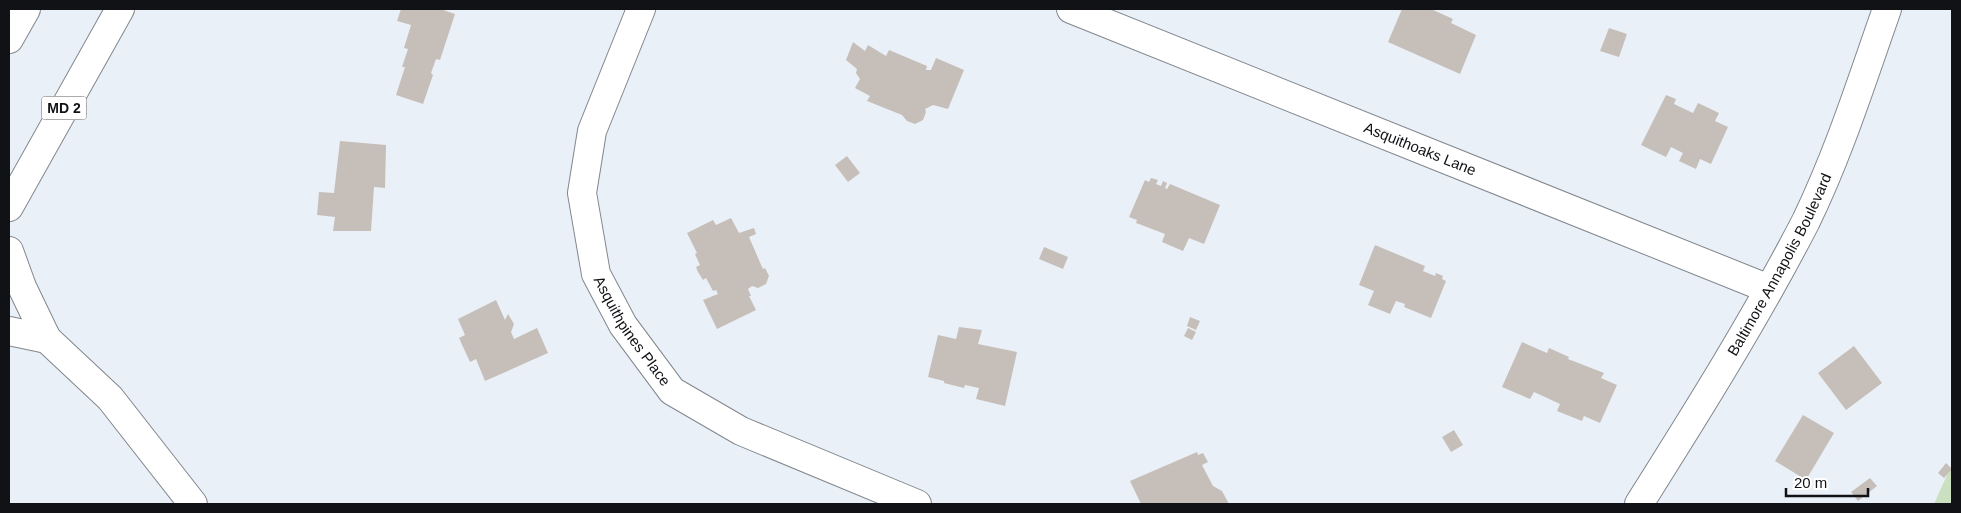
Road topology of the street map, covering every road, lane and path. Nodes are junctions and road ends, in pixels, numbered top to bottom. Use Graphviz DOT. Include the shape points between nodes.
graph roads {
  1 [pos="26,9"];
  2 [pos="120,9"];
  3 [pos="641,9"];
  4 [pos="1071,9"];
  5 [pos="1887,9"];
  6 [pos="9,39"];
  7 [pos="9,206"];
  8 [pos="9,251"];
  9 [pos="1769,289"];
  10 [pos="9,330"];
  11 [pos="47,339"];
  12 [pos="193,504"];
  13 [pos="917,504"];
  14 [pos="1639,504"];
  1 -- 6 [label="main road"];
  2 -- 7 [label="main road, MD 2"];
  3 -- 13 [label="main road, Asquithpines Place" via="592,131 582,193 596,274 623,326 672,390 741,431"];
  4 -- 9 [label="main road, Asquithoaks Lane"];
  5 -- 9 [label="main road, Baltimore Annapolis Boulevard" via="1841,138 1806,219"];
  8 -- 11 [label="main road"];
  9 -- 14 [label="main road, Baltimore Annapolis Boulevard"];
  10 -- 11 [label="main road"];
  11 -- 12 [label="main road" via="110,398"];
}
